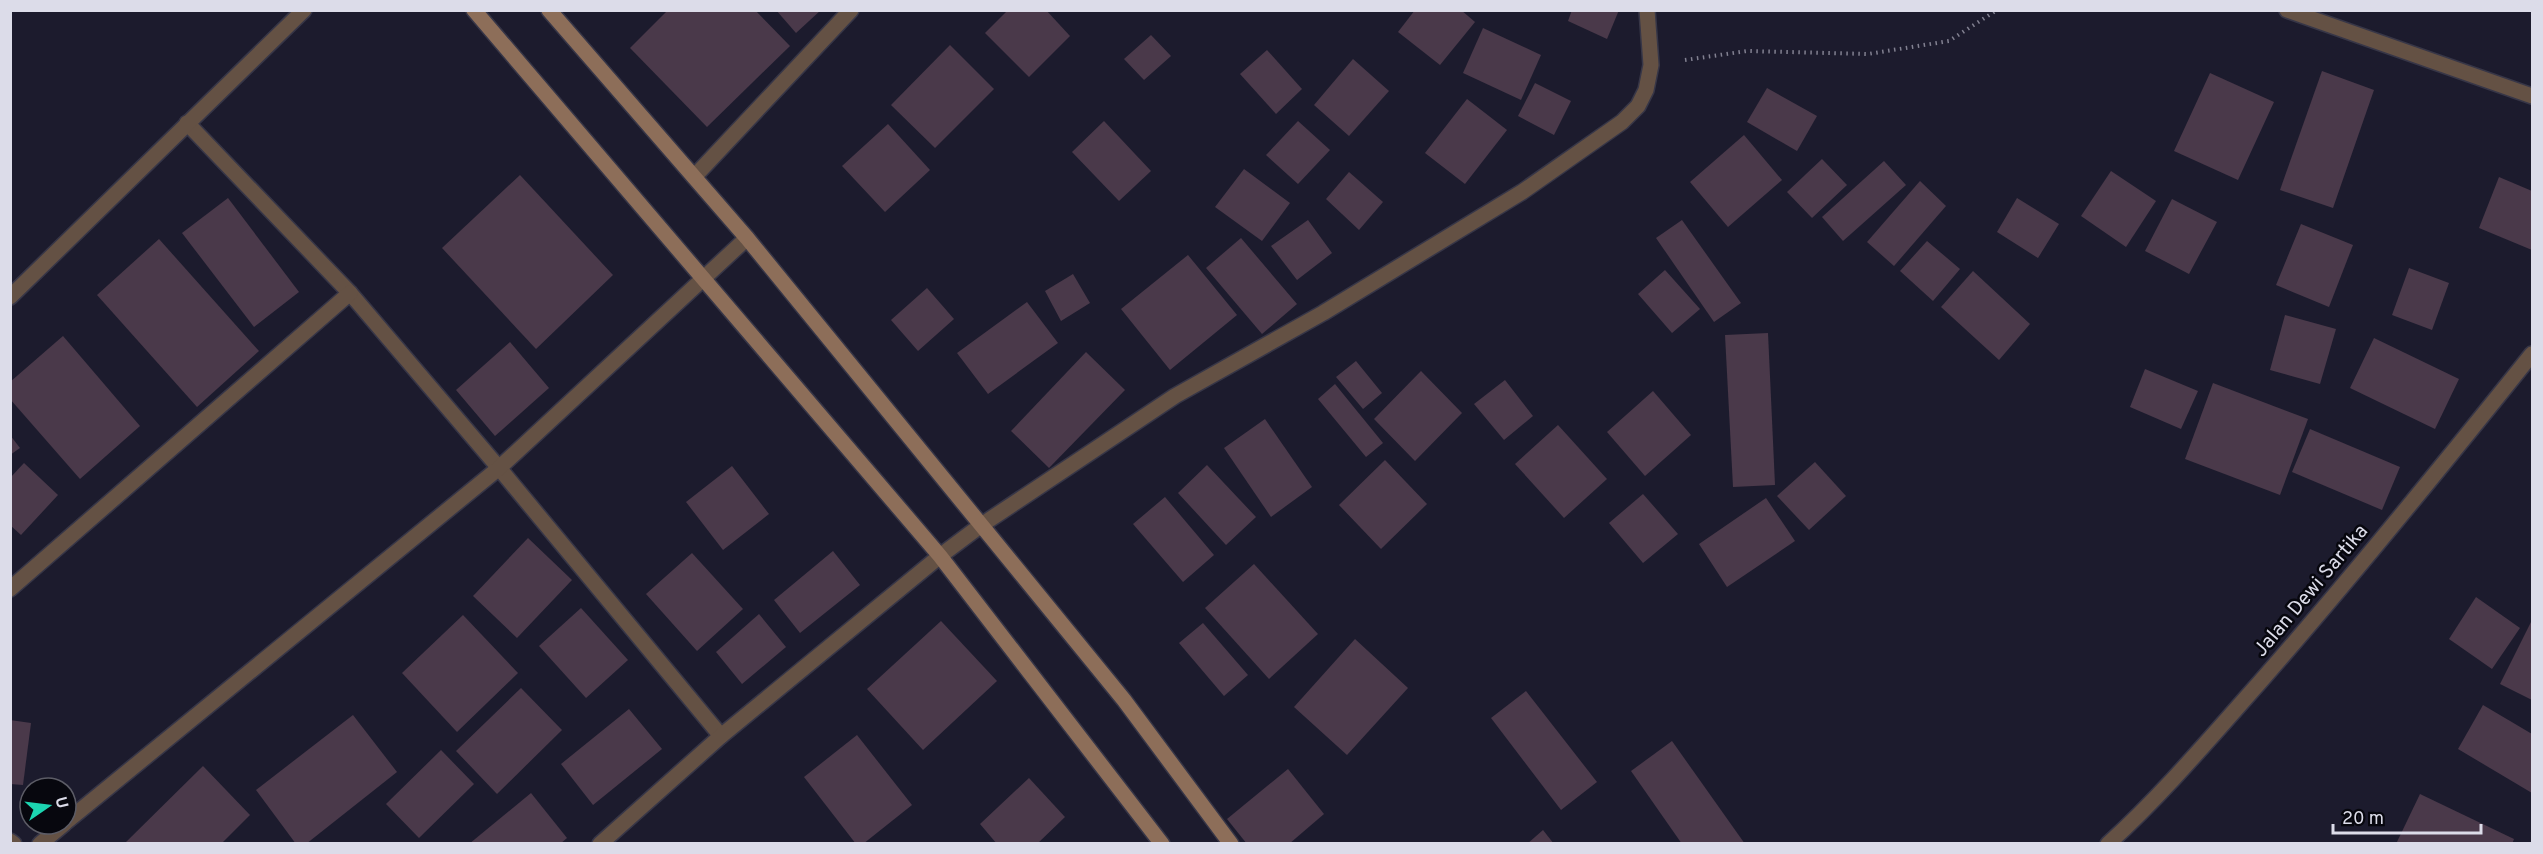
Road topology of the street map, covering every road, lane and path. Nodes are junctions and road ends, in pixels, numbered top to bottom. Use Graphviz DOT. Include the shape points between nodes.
graph roads {
  1 [pos="304,10"];
  2 [pos="474,10"];
  3 [pos="549,10"];
  4 [pos="851,10"];
  5 [pos="1647,10"];
  6 [pos="1997,10"];
  7 [pos="2287,10"];
  8 [pos="1651,64"];
  9 [pos="2532,96"];
  10 [pos="187,123"];
  11 [pos="694,177"];
  12 [pos="747,238"];
  13 [pos="702,278"];
  14 [pos="350,293"];
  15 [pos="10,297"];
  16 [pos="2532,354"];
  17 [pos="499,468"];
  18 [pos="980,526"];
  19 [pos="940,556"];
  20 [pos="10,589"];
  21 [pos="721,736"];
  22 [pos="78,812"];
  23 [pos="600,843"];
  24 [pos="1162,843"];
  25 [pos="1231,843"];
  26 [pos="2108,843"];
  1 -- 10 [label="street"];
  2 -- 13 [label="main road"];
  3 -- 11 [label="main road"];
  4 -- 11 [label="street"];
  5 -- 8 [label="street"];
  6 -- 8 [label="path" via="1949,41 1868,54 1748,51"];
  7 -- 9 [label="street"];
  8 -- 18 [label="street" via="1646,90 1638,106 1622,122 1522,192 1323,313 1175,396"];
  10 -- 14 [label="street"];
  10 -- 15 [label="street"];
  11 -- 12 [label="main road"];
  12 -- 13 [label="street"];
  12 -- 18 [label="main road"];
  13 -- 17 [label="street"];
  13 -- 19 [label="main road"];
  14 -- 17 [label="street"];
  14 -- 20 [label="street"];
  16 -- 26 [label="street, Jalan Dewi Sartika" via="2292,645 2198,752"];
  17 -- 21 [label="street"];
  17 -- 22 [label="street"];
  18 -- 19 [label="street"];
  18 -- 25 [label="main road" via="1124,700"];
  19 -- 21 [label="street"];
  19 -- 24 [label="main road"];
  21 -- 23 [label="street"];
}
